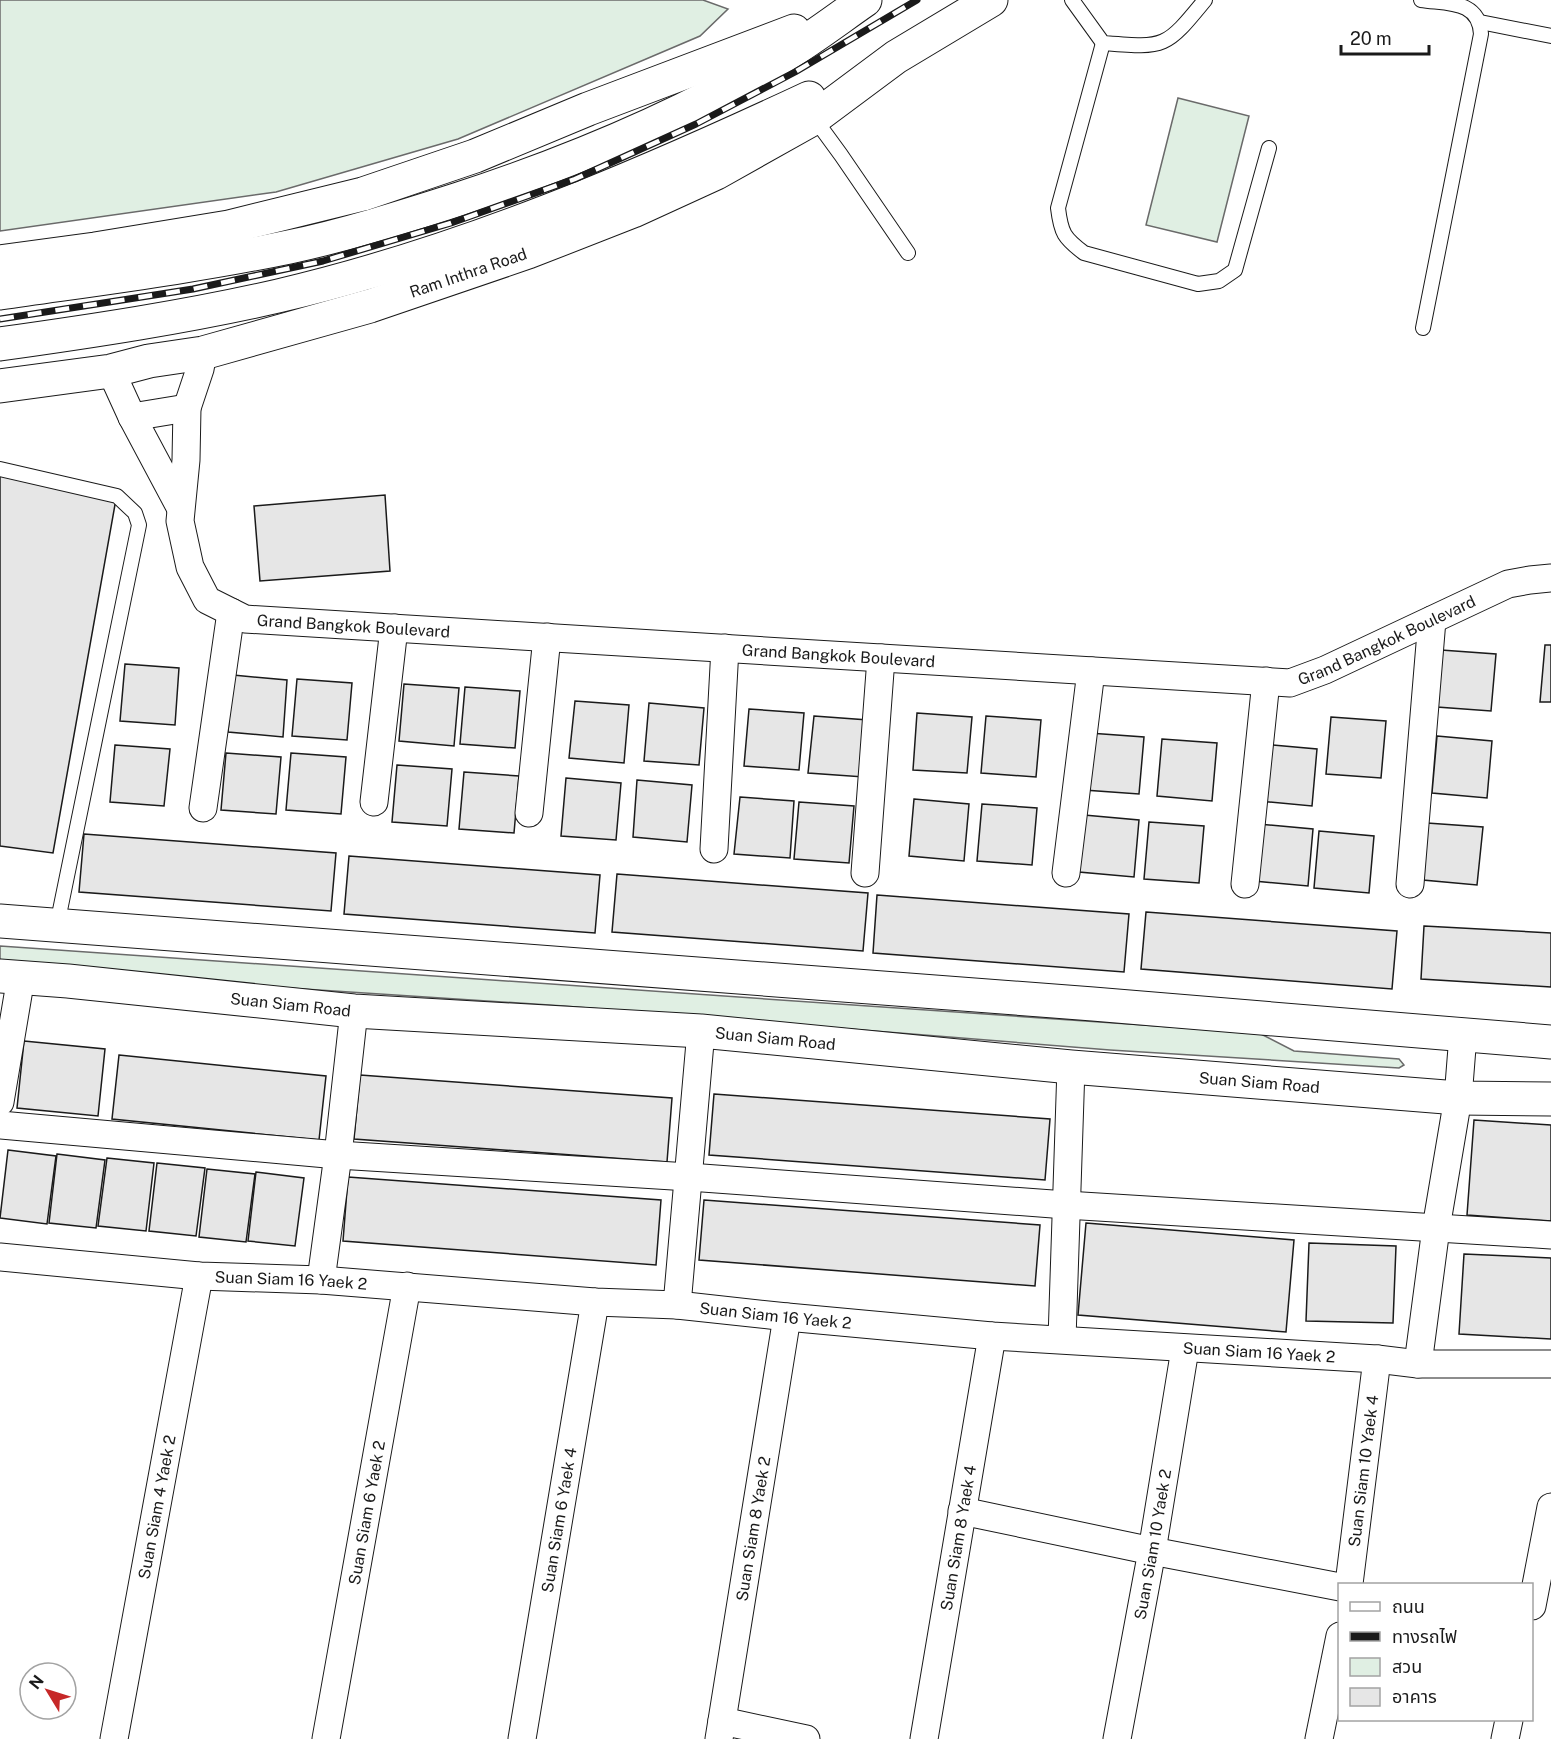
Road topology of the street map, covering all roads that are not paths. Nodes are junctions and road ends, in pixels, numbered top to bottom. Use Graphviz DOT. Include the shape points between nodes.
graph roads {
  1 [pos="991,0"];
  2 [pos="1072,0"];
  3 [pos="1205,0"];
  4 [pos="1421,0"];
  5 [pos="859,5"];
  6 [pos="1480,22"];
  7 [pos="1551,36"];
  8 [pos="1103,43"];
  9 [pos="896,57"];
  10 [pos="814,118"];
  11 [pos="1269,148"];
  12 [pos="908,253"];
  13 [pos="0,262"];
  14 [pos="0,293"];
  15 [pos="1423,328"];
  16 [pos="0,344"];
  17 [pos="203,353"];
  18 [pos="111,370"];
  19 [pos="0,386"];
  20 [pos="188,408"];
  21 [pos="132,417"];
  22 [pos="0,469"];
  23 [pos="180,507"];
  24 [pos="1551,578"];
  25 [pos="231,612"];
  26 [pos="1432,620"];
  27 [pos="394,628"];
  28 [pos="547,637"];
  29 [pos="725,648"];
  30 [pos="881,658"];
  31 [pos="1091,671"];
  32 [pos="1266,681"];
  33 [pos="374,802"];
  34 [pos="203,808"];
  35 [pos="529,813"];
  36 [pos="714,849"];
  37 [pos="865,873"];
  38 [pos="1066,873"];
  39 [pos="1245,884"];
  40 [pos="1410,884"];
  41 [pos="0,921"];
  42 [pos="57,925"];
  43 [pos="10,976"];
  44 [pos="354,1011"];
  45 [pos="701,1031"];
  46 [pos="1462,1035"];
  47 [pos="1551,1042"];
  48 [pos="1071,1067"];
  49 [pos="1458,1098"];
  50 [pos="1551,1100"];
  51 [pos="0,1102"];
  52 [pos="0,1125"];
  53 [pos="338,1155"];
  54 [pos="688,1177"];
  55 [pos="1066,1205"];
  56 [pos="1436,1228"];
  57 [pos="1551,1235"];
  58 [pos="0,1257"];
  59 [pos="199,1276"];
  60 [pos="321,1280"];
  61 [pos="407,1286"];
  62 [pos="595,1302"];
  63 [pos="677,1305"];
  64 [pos="787,1317"];
  65 [pos="993,1336"];
  66 [pos="1062,1340"];
  67 [pos="1185,1349"];
  68 [pos="1377,1359"];
  69 [pos="1418,1364"];
  70 [pos="1551,1364"];
  71 [pos="1551,1507"];
  72 [pos="962,1511"];
  73 [pos="1152,1551"];
  74 [pos="1349,1583"];
  75 [pos="1338,1587"];
  76 [pos="1533,1601"];
  77 [pos="1338,1646"];
  78 [pos="1509,1721"];
  79 [pos="721,1730"];
  80 [pos="114,1739"];
  81 [pos="326,1739"];
  82 [pos="522,1739"];
  83 [pos="806,1739"];
  84 [pos="924,1739"];
  85 [pos="1117,1739"];
  86 [pos="1319,1739"];
  87 [pos="1505,1739"];
  1 -- 9 [label="main road, Ram Inthra Road"];
  2 -- 8 [label="lane"];
  3 -- 8 [label="lane" via="1179,32 1164,43"];
  4 -- 6 [label="lane" via="1466,7"];
  5 -- 13 [label="main road" via="475,156 363,194 229,227"];
  5 -- 14 [label="main road" via="786,54 715,94 663,120 505,184 291,247"];
  6 -- 7 [label="lane"];
  6 -- 15 [label="lane" via="1481,34"];
  8 -- 11 [label="lane" via="1058,208 1060,228 1084,254 1198,284 1219,281 1235,270"];
  9 -- 10 [label="main road, Ram Inthra Road"];
  9 -- 16 [label="main road, Ram Inthra Road" via="670,161 511,226 380,268 186,316"];
  10 -- 12 [label="lane"];
  10 -- 17 [label="main road, Ram Inthra Road" via="716,173 528,252 370,306"];
  17 -- 18 [label="main road, Ram Inthra Road"];
  17 -- 20 [label="street, Grand Bangkok Boulevard"];
  18 -- 19 [label="main road, Ram Inthra Road"];
  18 -- 21 [label="street, Grand Bangkok Boulevard"];
  20 -- 21 [label="street"];
  20 -- 23 [label="street, Grand Bangkok Boulevard"];
  21 -- 23 [label="street, Grand Bangkok Boulevard"];
  22 -- 42 [label="lane" via="117,496 135,513 139,525"];
  23 -- 25 [label="street, Grand Bangkok Boulevard" via="190,567 207,600"];
  24 -- 26 [label="street, Grand Bangkok Boulevard" via="1508,584"];
  25 -- 27 [label="street, Grand Bangkok Boulevard" via="245,619"];
  25 -- 34 [label="street"];
  26 -- 32 [label="street, Grand Bangkok Boulevard" via="1290,683"];
  26 -- 40 [label="street"];
  27 -- 28 [label="street, Grand Bangkok Boulevard"];
  27 -- 33 [label="street"];
  28 -- 29 [label="street, Grand Bangkok Boulevard"];
  28 -- 35 [label="street"];
  29 -- 30 [label="street, Grand Bangkok Boulevard"];
  29 -- 36 [label="street"];
  30 -- 31 [label="street, Grand Bangkok Boulevard"];
  30 -- 37 [label="street"];
  31 -- 32 [label="street, Grand Bangkok Boulevard"];
  31 -- 38 [label="street"];
  32 -- 39 [label="street"];
  41 -- 42 [label="main road"];
  42 -- 46 [label="main road"];
  43 -- 44 [label="main road, Suan Siam Road"];
  43 -- 51 [label="street"];
  44 -- 45 [label="main road, Suan Siam Road"];
  44 -- 53 [label="street"];
  45 -- 48 [label="main road, Suan Siam Road"];
  45 -- 54 [label="street"];
  46 -- 47 [label="main road"];
  46 -- 49 [label="street"];
  48 -- 49 [label="main road, Suan Siam Road"];
  48 -- 55 [label="street"];
  49 -- 50 [label="main road, Suan Siam Road"];
  49 -- 56 [label="street"];
  52 -- 53 [label="street"];
  53 -- 54 [label="street"];
  53 -- 60 [label="street"];
  54 -- 55 [label="street"];
  54 -- 63 [label="street"];
  55 -- 56 [label="street"];
  55 -- 66 [label="street"];
  56 -- 57 [label="street"];
  56 -- 69 [label="street"];
  58 -- 59 [label="street, Suan Siam 16 Yaek 2"];
  59 -- 60 [label="street, Suan Siam 16 Yaek 2"];
  59 -- 80 [label="street, Suan Siam 4 Yaek 2"];
  60 -- 61 [label="street, Suan Siam 16 Yaek 2"];
  61 -- 62 [label="street, Suan Siam 16 Yaek 2"];
  61 -- 81 [label="street, Suan Siam 6 Yaek 2"];
  62 -- 63 [label="street, Suan Siam 16 Yaek 2"];
  62 -- 82 [label="street, Suan Siam 6 Yaek 4"];
  63 -- 64 [label="street, Suan Siam 16 Yaek 2"];
  64 -- 65 [label="street, Suan Siam 16 Yaek 2"];
  64 -- 79 [label="street, Suan Siam 8 Yaek 2"];
  65 -- 66 [label="street, Suan Siam 16 Yaek 2"];
  65 -- 72 [label="street, Suan Siam 8 Yaek 4"];
  66 -- 67 [label="street, Suan Siam 16 Yaek 2"];
  67 -- 68 [label="street, Suan Siam 16 Yaek 2"];
  67 -- 73 [label="street, Suan Siam 10 Yaek 2"];
  68 -- 69 [label="street, Suan Siam 16 Yaek 2"];
  68 -- 74 [label="street, Suan Siam 10 Yaek 4"];
  69 -- 70 [label="street, Suan Siam 16 Yaek 2"];
  71 -- 76 [label="street"];
  72 -- 73 [label="street"];
  72 -- 84 [label="street, Suan Siam 8 Yaek 4"];
  73 -- 75 [label="street"];
  73 -- 85 [label="street, Suan Siam 10 Yaek 2"];
  77 -- 86 [label="street"];
  78 -- 87 [label="street"];
  79 -- 83 [label="street"];
}
